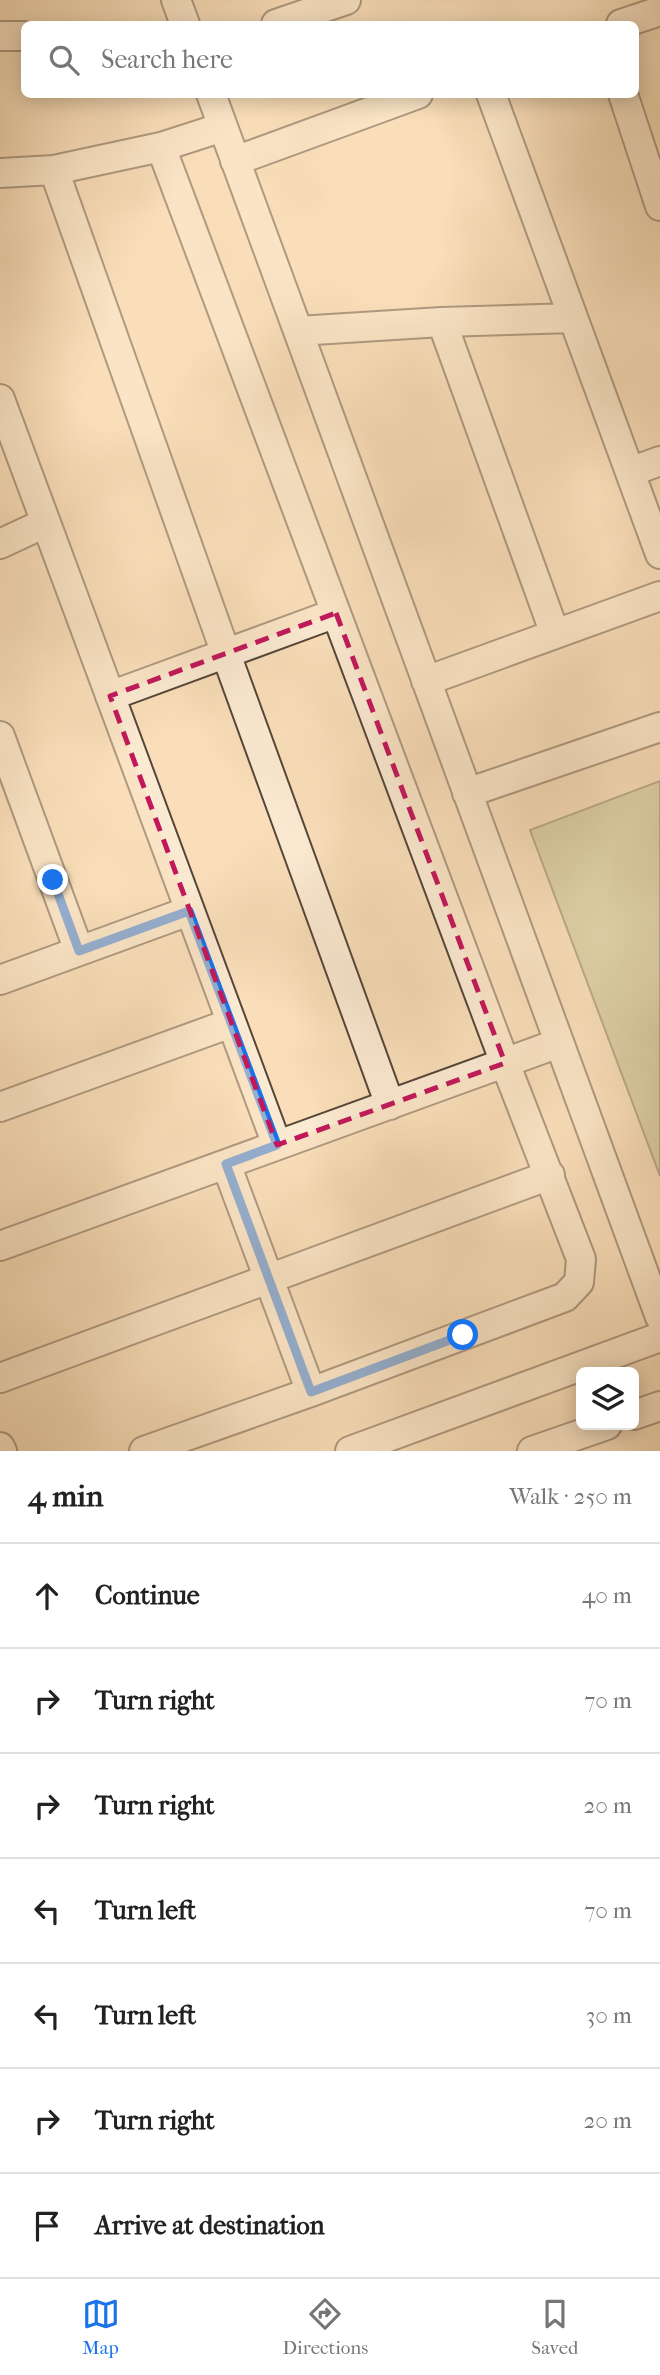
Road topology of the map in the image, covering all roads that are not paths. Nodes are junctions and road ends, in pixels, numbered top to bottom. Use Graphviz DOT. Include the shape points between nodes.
graph roads {
  1 [pos="176,0"];
  2 [pos="346,0"];
  3 [pos="660,11"];
  4 [pos="185,21"];
  5 [pos="285,21"];
  6 [pos="630,21"];
  7 [pos="0,36"];
  8 [pos="21,36"];
  9 [pos="212,98"];
  10 [pos="407,98"];
  11 [pos="492,98"];
  12 [pos="624,98"];
  13 [pos="223,127"];
  14 [pos="161,147"];
  15 [pos="235,161"];
  16 [pos="54,170"];
  17 [pos="0,173"];
  18 [pos="660,206"];
  19 [pos="573,318"];
  20 [pos="442,323"];
  21 [pos="298,331"];
  22 [pos="0,399"];
  23 [pos="660,461"];
  24 [pos="630,472"];
  25 [pos="45,523"];
  26 [pos="0,544"];
  27 [pos="660,554"];
  28 [pos="660,596"];
  29 [pos="336,613"];
  30 [pos="555,634"];
  31 [pos="226,654"];
  32 [pos="426,681"];
  33 [pos="110,696"];
  34 [pos="660,727"];
  35 [pos="0,736"];
  36 [pos="467,793"];
  37 [pos="189,911"];
  38 [pos="79,951"];
  39 [pos="0,980"];
  40 [pos="231,1023"];
  41 [pos="559,1043"];
  42 [pos="505,1063"];
  43 [pos="390,1104"];
  44 [pos="0,1107"];
  45 [pos="277,1145"];
  46 [pos="226,1164"];
  47 [pos="550,1175"];
  48 [pos="0,1246"];
  49 [pos="268,1279"];
  50 [pos="660,1317"];
  51 [pos="660,1338"];
  52 [pos="0,1378"];
  53 [pos="311,1392"];
  54 [pos="660,1406"];
  55 [pos="639,1413"];
  56 [pos="593,1430"];
  57 [pos="144,1451"];
  58 [pos="350,1451"];
  59 [pos="532,1451"];
  1 -- 4 [label="street"];
  2 -- 5 [label="street"];
  3 -- 6 [label="street"];
  7 -- 8 [label="street"];
  9 -- 13 [label="street"];
  10 -- 15 [label="street"];
  11 -- 19 [label="street"];
  12 -- 18 [label="street"];
  13 -- 14 [label="street"];
  13 -- 15 [label="street"];
  14 -- 16 [label="street"];
  14 -- 29 [label="street"];
  15 -- 21 [label="street"];
  16 -- 17 [label="street"];
  16 -- 31 [label="street"];
  19 -- 20 [label="street"];
  19 -- 24 [label="street"];
  20 -- 21 [label="street"];
  20 -- 30 [label="street"];
  21 -- 32 [label="street"];
  22 -- 25 [label="street"];
  23 -- 24 [label="street"];
  24 -- 27 [label="street"];
  25 -- 26 [label="street"];
  25 -- 33 [label="street"];
  28 -- 30 [label="street"];
  29 -- 31 [label="street"];
  29 -- 42 [label="street"];
  30 -- 32 [label="street"];
  31 -- 33 [label="street"];
  31 -- 43 [label="street"];
  32 -- 36 [label="street"];
  33 -- 37 [label="street"];
  34 -- 36 [label="street"];
  35 -- 38 [label="street"];
  36 -- 41 [label="street"];
  37 -- 38 [label="street"];
  37 -- 40 [label="street"];
  38 -- 39 [label="street"];
  40 -- 44 [label="street"];
  40 -- 45 [label="street"];
  41 -- 42 [label="street"];
  41 -- 50 [label="street"];
  42 -- 43 [label="street"];
  42 -- 47 [label="street"];
  43 -- 45 [label="street"];
  45 -- 46 [label="street"];
  46 -- 48 [label="street"];
  46 -- 49 [label="street"];
  47 -- 49 [label="street"];
  47 -- 53 [label="street" via="581,1259 579,1282 565,1297"];
  49 -- 52 [label="street"];
  49 -- 53 [label="street"];
  51 -- 58 [label="street"];
  53 -- 57 [label="street"];
  54 -- 55 [label="street"];
  56 -- 59 [label="street"];
}
